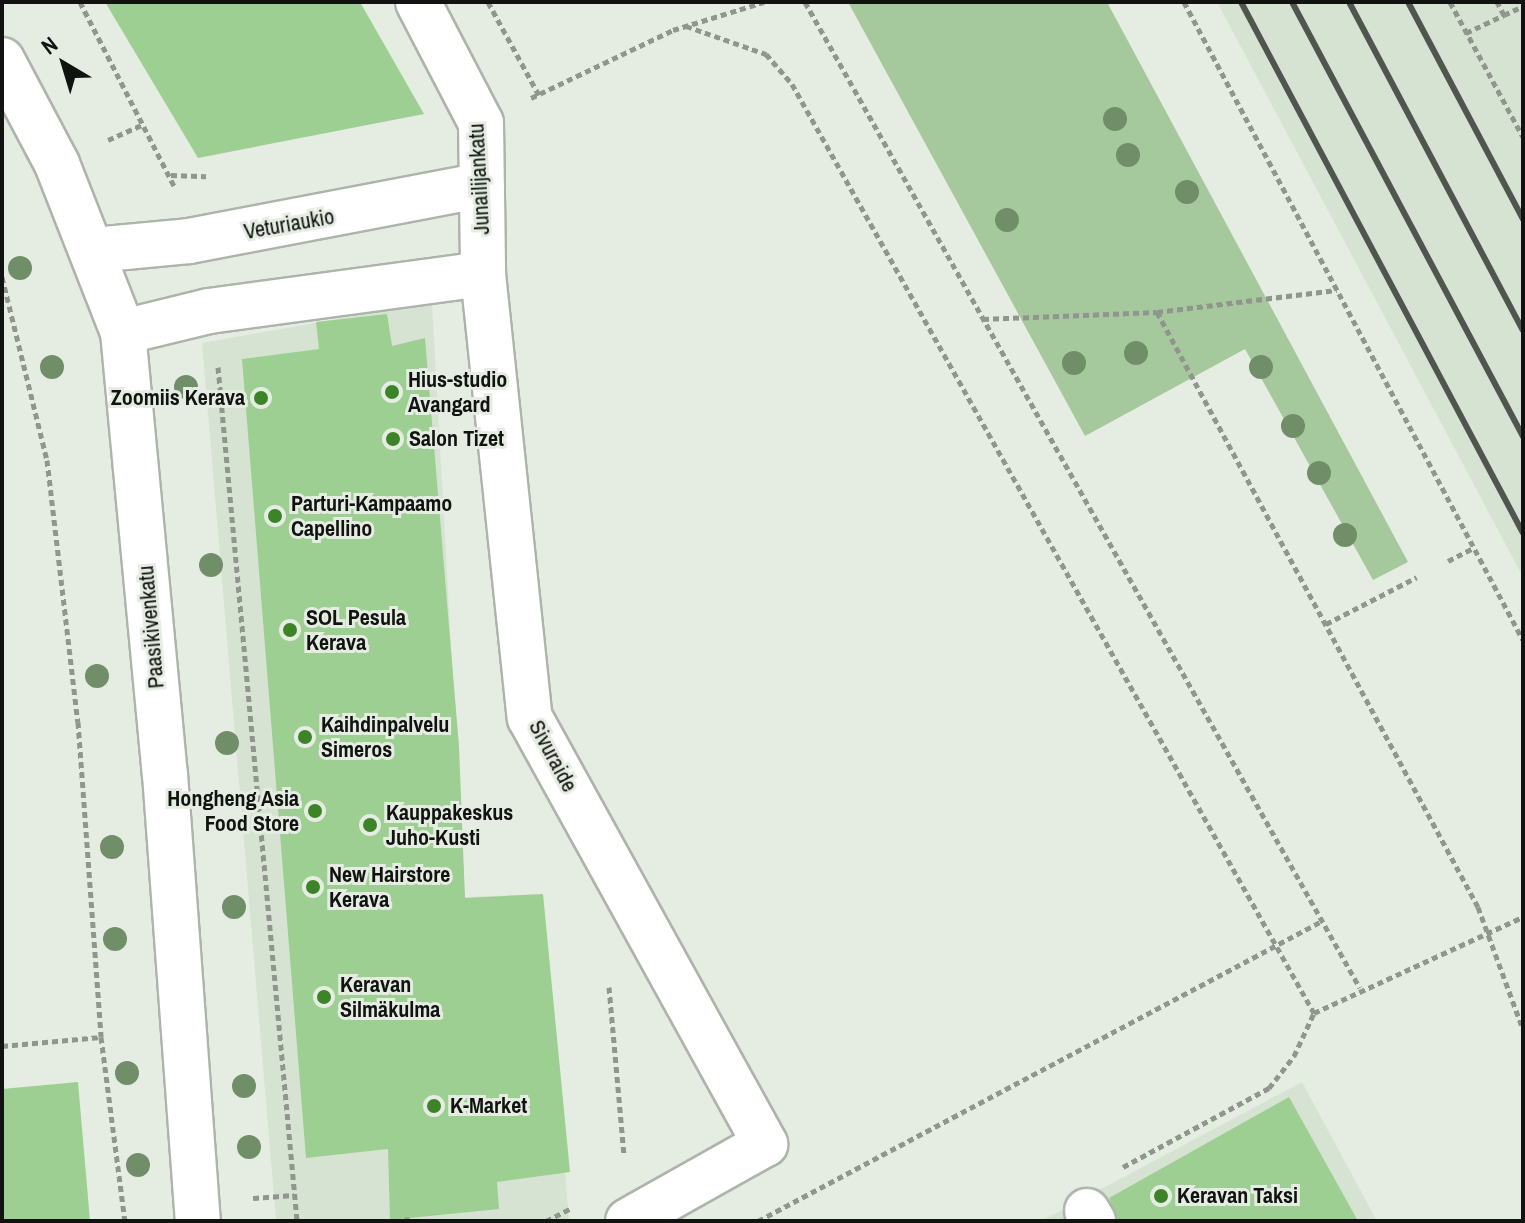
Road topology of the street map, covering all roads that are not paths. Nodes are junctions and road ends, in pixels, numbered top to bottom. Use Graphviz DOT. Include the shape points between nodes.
graph roads {
  1 [pos="418,2"];
  2 [pos="2,60"];
  3 [pos="482,185"];
  4 [pos="94,250"];
  5 [pos="483,274"];
  6 [pos="123,332"];
  7 [pos="198,1221"];
  8 [pos="628,1221"];
  1 -- 3 [label="street, Junailijankatu" via="481,123"];
  2 -- 4 [label="street, Paasikivenkatu"];
  3 -- 4 [label="street, Veturiaukio" via="189,241"];
  3 -- 5 [label="street, Junailijankatu"];
  4 -- 6 [label="street, Paasikivenkatu"];
  5 -- 6 [label="street" via="209,311"];
  5 -- 8 [label="street, Sivuraide" via="530,718 765,1144"];
  6 -- 7 [label="street, Paasikivenkatu" via="165,774"];
}
